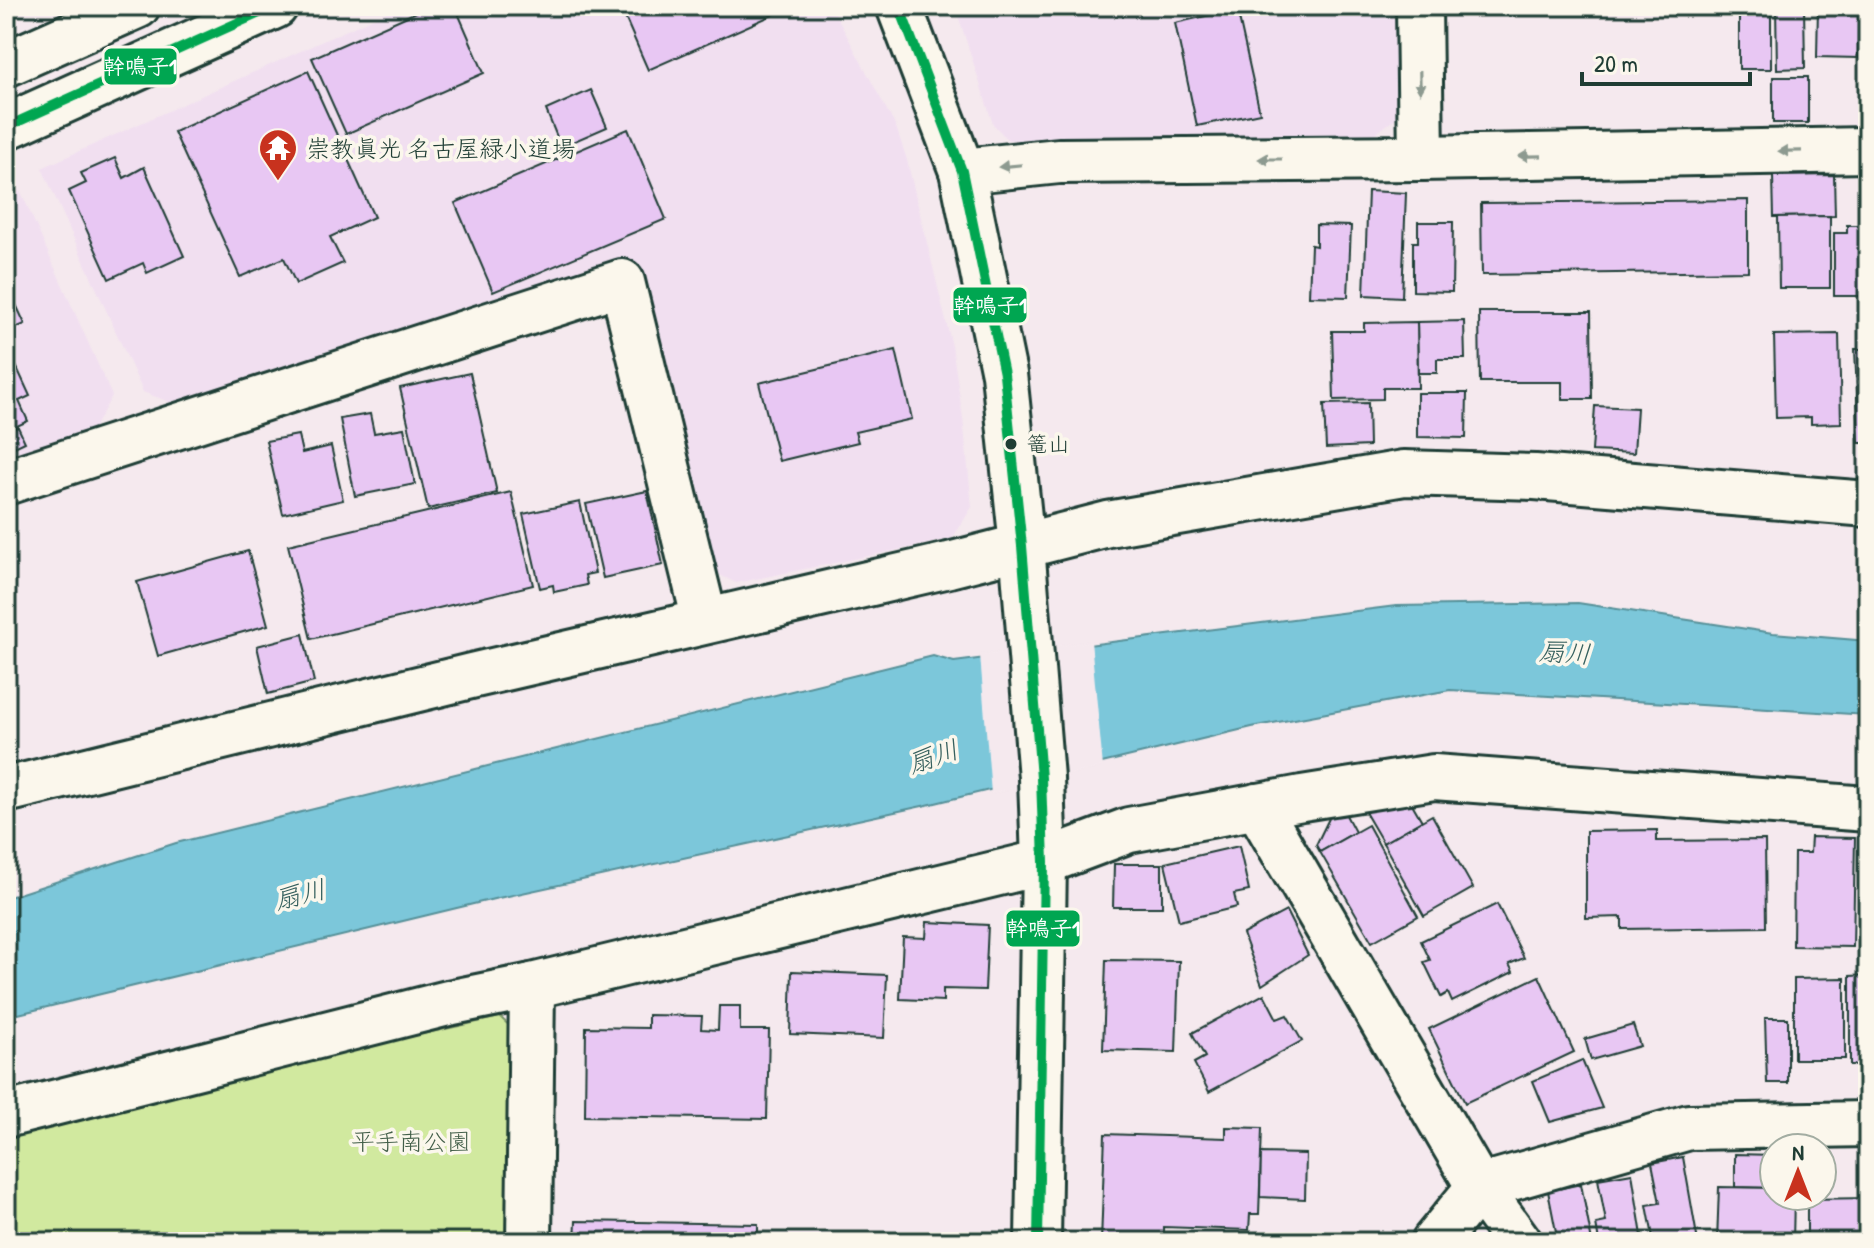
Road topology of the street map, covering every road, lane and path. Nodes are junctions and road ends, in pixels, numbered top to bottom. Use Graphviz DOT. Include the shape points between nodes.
graph roads {
  1 [pos="137,6"];
  2 [pos="275,6"];
  3 [pos="899,6"];
  4 [pos="1419,6"];
  5 [pos="6,64"];
  6 [pos="6,127"];
  7 [pos="1868,150"];
  8 [pos="1421,158"];
  9 [pos="962,171"];
  10 [pos="6,482"];
  11 [pos="1868,504"];
  12 [pos="1022,546"];
  13 [pos="705,621"];
  14 [pos="6,790"];
  15 [pos="1257,806"];
  16 [pos="1868,809"];
  17 [pos="1044,862"];
  18 [pos="532,986"];
  19 [pos="6,1115"];
  20 [pos="1868,1124"];
  21 [pos="1479,1187"];
  22 [pos="529,1242"];
  23 [pos="1038,1242"];
  24 [pos="1434,1242"];
  25 [pos="1519,1242"];
  1 -- 5 [label="street"];
  2 -- 6 [label="street"];
  3 -- 9 [label="street"];
  4 -- 8 [label="street, one-way"];
  7 -- 8 [label="street, one-way"];
  8 -- 9 [label="street, one-way" via="1059,161"];
  9 -- 12 [label="street" via="1004,374"];
  10 -- 13 [label="street" via="622,282"];
  11 -- 12 [label="street" via="1535,477 1404,473 1108,524"];
  12 -- 13 [label="street"];
  12 -- 17 [label="street"];
  13 -- 14 [label="street"];
  15 -- 16 [label="street" via="1434,777"];
  15 -- 17 [label="street" via="1129,830"];
  15 -- 21 [label="street"];
  17 -- 18 [label="street"];
  17 -- 23 [label="street"];
  18 -- 19 [label="street"];
  18 -- 22 [label="street"];
  20 -- 21 [label="street" via="1689,1127"];
  21 -- 24 [label="street"];
  21 -- 25 [label="street"];
}
